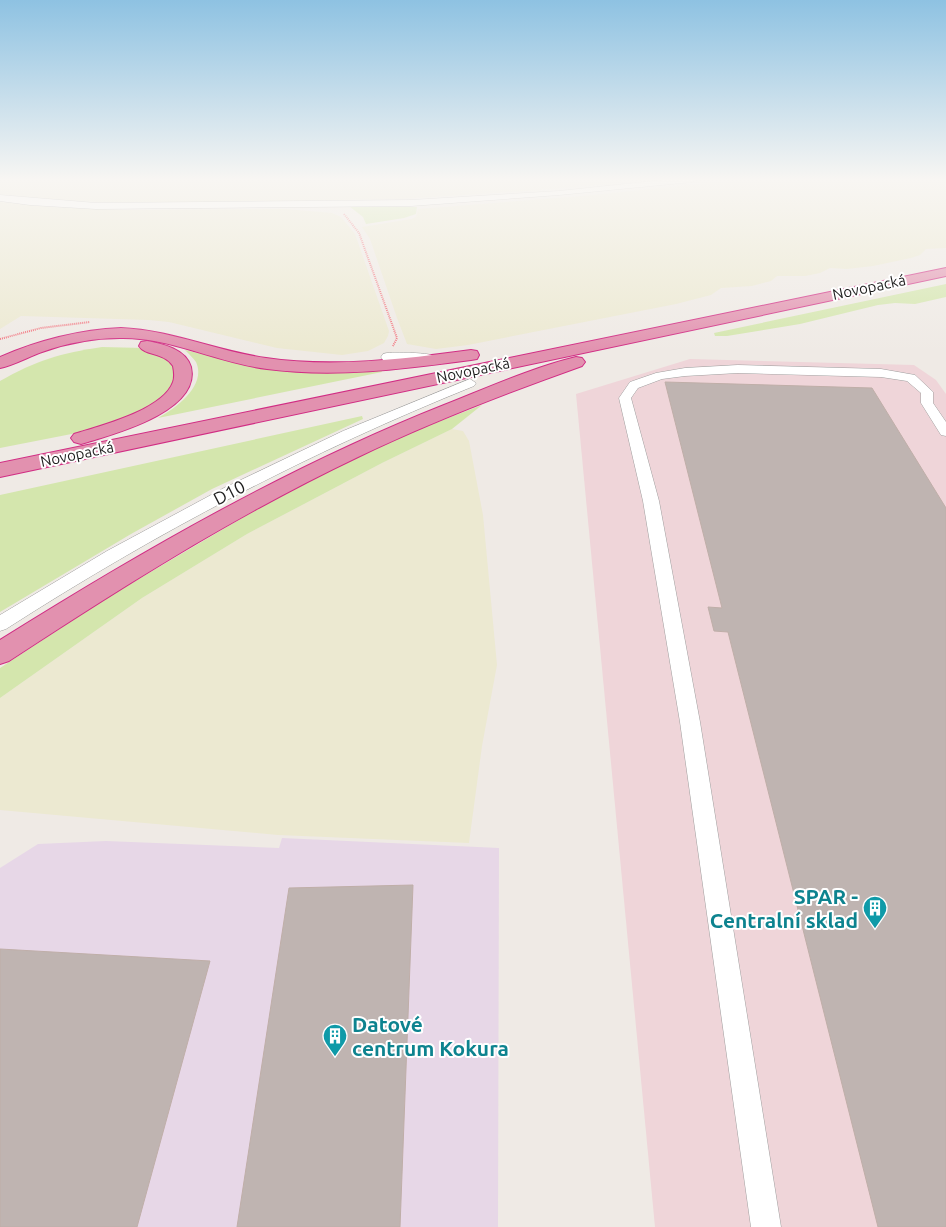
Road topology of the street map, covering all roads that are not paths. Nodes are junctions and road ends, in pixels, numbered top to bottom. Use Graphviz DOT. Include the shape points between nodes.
graph roads {
  1 [pos="946,262"];
  2 [pos="946,272"];
  3 [pos="722,318"];
  4 [pos="526,349"];
  5 [pos="388,353"];
  6 [pos="437,360"];
  7 [pos="0,363"];
  8 [pos="0,377"];
  9 [pos="470,383"];
  10 [pos="946,432"];
  11 [pos="52,446"];
  12 [pos="0,457"];
  13 [pos="0,470"];
  14 [pos="0,624"];
  15 [pos="0,653"];
  16 [pos="766,1227"];
  1 -- 4 [label="highway, Novopacká"];
  2 -- 3 [label="highway, Novopacká"];
  3 -- 13 [label="highway, Novopacká"];
  3 -- 15 [label="highway" via="528,378 390,433 302,475 178,543"];
  4 -- 6 [label="highway"];
  4 -- 11 [label="highway, Novopacká"];
  5 -- 6 [label="street"];
  6 -- 7 [label="highway" via="340,367 288,366 234,358 159,336 127,333 62,341"];
  8 -- 11 [label="highway" via="52,355 108,344 153,347 167,352 180,363 184,372 182,382 172,397 159,407 122,425"];
  9 -- 14 [label="street, D10" via="355,430 262,475 129,545"];
  10 -- 16 [label="street" via="927,404 927,392 911,378 881,374 738,369 685,372 660,376 634,386 625,398 650,501 688,712"];
  11 -- 12 [label="highway, Novopacká"];
}
